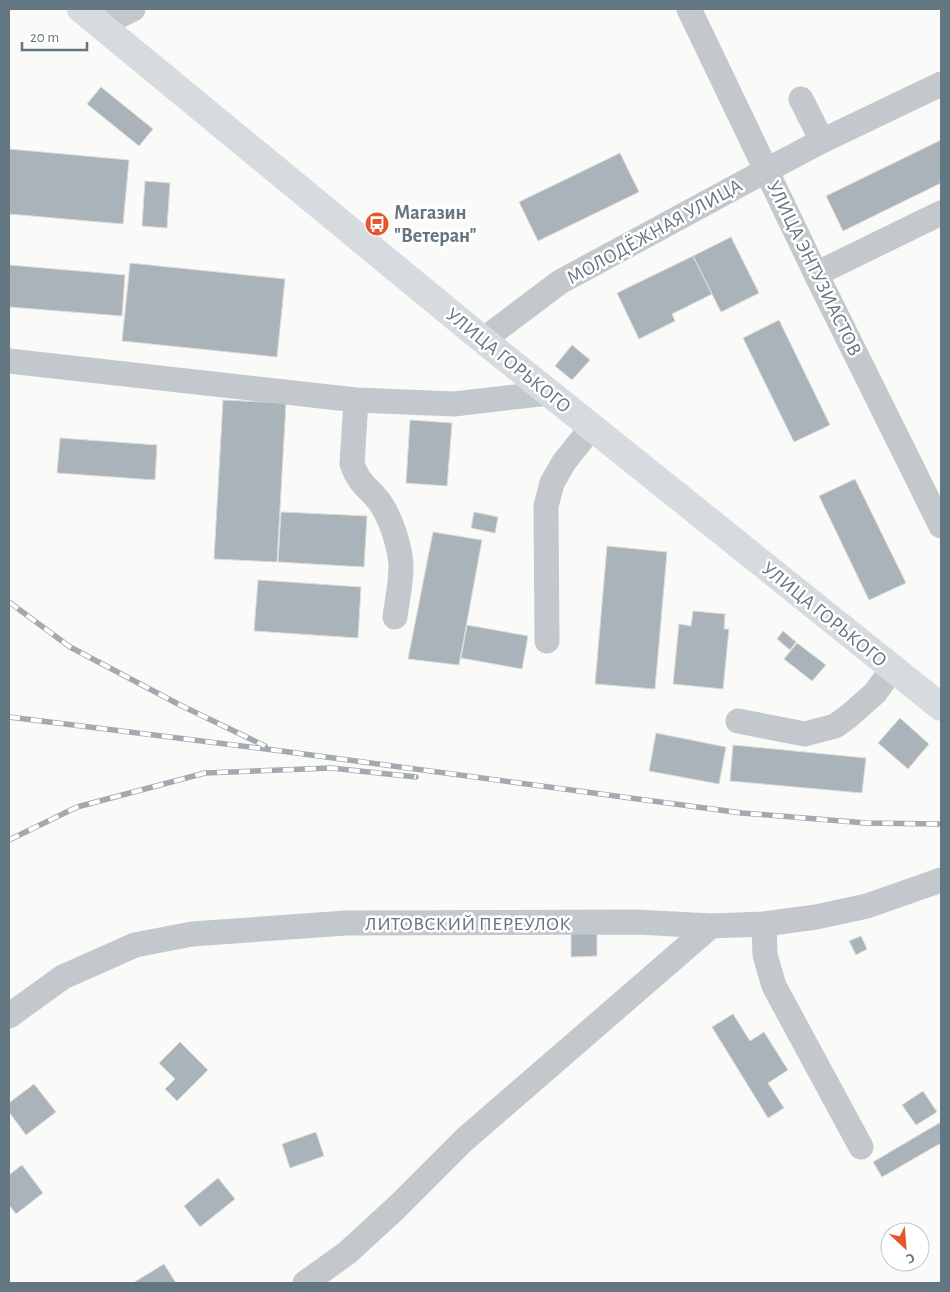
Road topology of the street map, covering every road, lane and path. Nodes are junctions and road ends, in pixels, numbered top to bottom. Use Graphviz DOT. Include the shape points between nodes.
graph roads {
  1 [pos="133,9"];
  2 [pos="689,9"];
  3 [pos="91,17"];
  4 [pos="941,84"];
  5 [pos="801,99"];
  6 [pos="822,141"];
  7 [pos="767,170"];
  8 [pos="941,213"];
  9 [pos="816,274"];
  10 [pos="483,340"];
  11 [pos="9,362"];
  12 [pos="549,393"];
  13 [pos="356,400"];
  14 [pos="592,427"];
  15 [pos="941,526"];
  16 [pos="395,617"];
  17 [pos="547,641"];
  18 [pos="893,668"];
  19 [pos="941,707"];
  20 [pos="738,721"];
  21 [pos="941,880"];
  22 [pos="764,924"];
  23 [pos="711,926"];
  24 [pos="9,1016"];
  25 [pos="860,1147"];
  26 [pos="306,1283"];
  1 -- 3 [label="street"];
  2 -- 7 [label="street, УЛИЦА ЭНТУЗИАСТОВ"];
  3 -- 10 [label="main road, УЛИЦА ГОРЬКОГО"];
  4 -- 6 [label="street, МОЛОДЁЖНАЯ УЛИЦА"];
  5 -- 6 [label="street"];
  6 -- 7 [label="street, МОЛОДЁЖНАЯ УЛИЦА"];
  7 -- 9 [label="street, УЛИЦА ЭНТУЗИАСТОВ"];
  7 -- 10 [label="street, МОЛОДЁЖНАЯ УЛИЦА" via="560,282"];
  8 -- 9 [label="street"];
  9 -- 15 [label="street, УЛИЦА ЭНТУЗИАСТОВ"];
  10 -- 12 [label="main road, УЛИЦА ГОРЬКОГО"];
  11 -- 13 [label="street"];
  12 -- 13 [label="street" via="454,404"];
  12 -- 14 [label="main road, УЛИЦА ГОРЬКОГО"];
  13 -- 16 [label="street" via="352,464 363,486 381,504 396,540 401,566"];
  14 -- 17 [label="street" via="564,462 552,483 546,506"];
  14 -- 18 [label="main road, УЛИЦА ГОРЬКОГО"];
  18 -- 19 [label="main road, УЛИЦА ГОРЬКОГО"];
  18 -- 20 [label="street" via="874,693 835,726 805,734"];
  21 -- 22 [label="street, ЛИТОВСКИЙ ПЕРЕУЛОК" via="867,906"];
  22 -- 23 [label="street, ЛИТОВСКИЙ ПЕРЕУЛОК"];
  22 -- 25 [label="street" via="765,955 774,986"];
  23 -- 24 [label="street, ЛИТОВСКИЙ ПЕРЕУЛОК" via="637,922 346,923 192,934 135,945 63,977"];
  23 -- 26 [label="street" via="464,1140 347,1253"];
}
